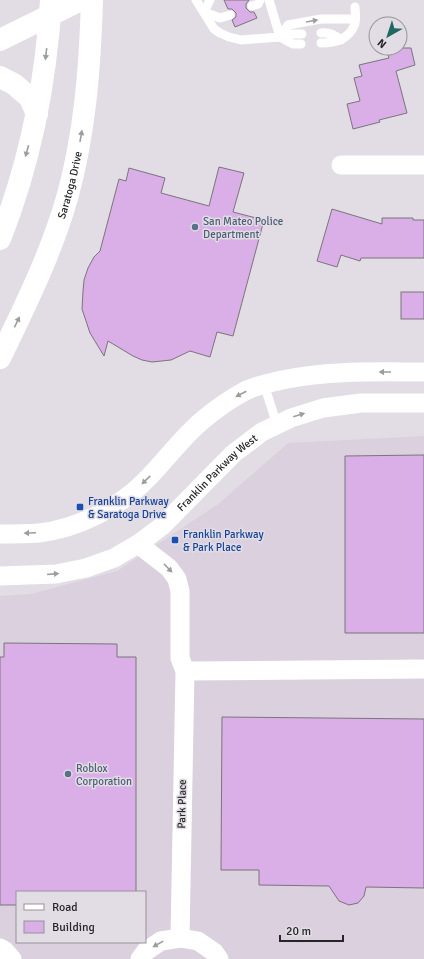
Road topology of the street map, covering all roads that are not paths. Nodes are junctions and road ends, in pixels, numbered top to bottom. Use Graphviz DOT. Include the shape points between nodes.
graph roads {
  1 [pos="81,0"];
  2 [pos="92,0"];
  3 [pos="196,0"];
  4 [pos="210,0"];
  5 [pos="260,0"];
  6 [pos="269,0"];
  7 [pos="252,6"];
  8 [pos="355,7"];
  9 [pos="50,8"];
  10 [pos="204,12"];
  11 [pos="230,15"];
  12 [pos="355,20"];
  13 [pos="321,33"];
  14 [pos="302,34"];
  15 [pos="280,36"];
  16 [pos="0,40"];
  17 [pos="341,40"];
  18 [pos="321,43"];
  19 [pos="301,44"];
  20 [pos="0,77"];
  21 [pos="37,114"];
  22 [pos="341,165"];
  23 [pos="424,165"];
  24 [pos="0,239"];
  25 [pos="0,358"];
  26 [pos="424,372"];
  27 [pos="264,384"];
  28 [pos="424,403"];
  29 [pos="276,425"];
  30 [pos="0,534"];
  31 [pos="138,544"];
  32 [pos="0,576"];
  33 [pos="424,669"];
  34 [pos="185,671"];
  35 [pos="180,938"];
  36 [pos="0,948"];
  37 [pos="12,959"];
  38 [pos="140,959"];
  39 [pos="219,959"];
  1 -- 9 [label="main road"];
  25 -- 2 [label="main road, Saratoga Drive, one-way" via="37,282 76,163 83,123 91,42"];
  3 -- 10 [label="lane"];
  4 -- 10 [label="lane"];
  5 -- 7 [label="lane"];
  6 -- 15 [label="lane"];
  8 -- 12 [label="lane"];
  9 -- 16 [label="main road"];
  9 -- 21 [label="main road, one-way"];
  10 -- 11 [label="lane" via="220,18"];
  10 -- 15 [label="lane" via="214,29 229,37 241,40"];
  15 -- 12 [label="lane, one-way" via="288,25 321,19"];
  12 -- 17 [label="lane" via="355,26"];
  13 -- 17 [label="lane" via="334,35"];
  14 -- 15 [label="lane"];
  15 -- 19 [label="lane" via="293,44"];
  17 -- 18 [label="lane"];
  20 -- 21 [label="main road" via="14,84 30,98"];
  21 -- 24 [label="main road, one-way" via="19,182"];
  22 -- 23 [label="street"];
  26 -- 27 [label="street, one-way" via="319,374"];
  27 -- 29 [label="lane"];
  27 -- 30 [label="street, one-way" via="228,400 190,432 146,481 121,501 95,516 69,527 40,533"];
  29 -- 28 [label="street, Franklin Parkway West, one-way" via="323,408 361,403"];
  29 -- 31 [label="street, Franklin Parkway West" via="234,453 162,526"];
  32 -- 31 [label="street, Franklin Parkway West, one-way" via="56,574 86,568 114,558"];
  31 -- 34 [label="street, Park Place, one-way" via="169,568 177,579 180,591 180,658"];
  33 -- 34 [label="street"];
  34 -- 35 [label="street, Park Place"];
  35 -- 38 [label="street, one-way" via="162,941 146,951"];
  35 -- 39 [label="street" via="198,941 214,952"];
  36 -- 37 [label="street"];
}
